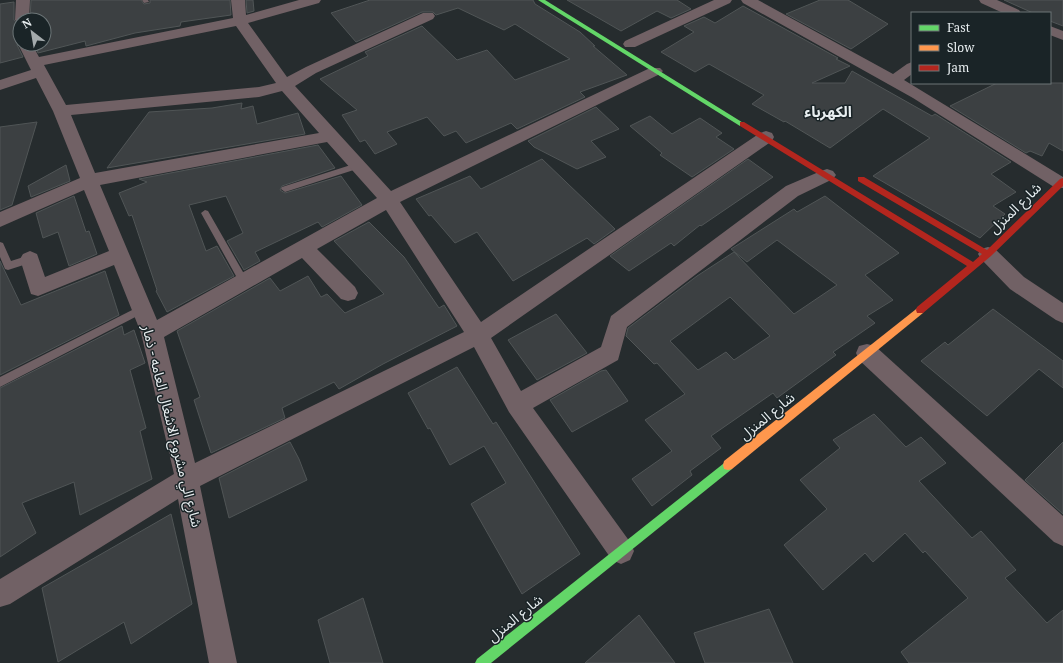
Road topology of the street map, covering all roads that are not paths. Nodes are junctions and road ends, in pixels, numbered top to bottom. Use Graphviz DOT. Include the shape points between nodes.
graph roads {
  1 [pos="23,0"];
  2 [pos="238,0"];
  3 [pos="314,0"];
  4 [pos="541,0"];
  5 [pos="725,0"];
  6 [pos="748,0"];
  7 [pos="986,0"];
  8 [pos="22,12"];
  9 [pos="987,12"];
  10 [pos="1012,12"];
  11 [pos="428,16"];
  12 [pos="240,21"];
  13 [pos="1051,30"];
  14 [pos="618,36"];
  15 [pos="1063,36"];
  16 [pos="630,44"];
  17 [pos="644,52"];
  18 [pos="33,59"];
  19 [pos="911,68"];
  20 [pos="655,71"];
  21 [pos="894,81"];
  22 [pos="285,84"];
  23 [pos="0,85"];
  24 [pos="61,111"];
  25 [pos="331,136"];
  26 [pos="766,137"];
  27 [pos="357,166"];
  28 [pos="850,173"];
  29 [pos="827,175"];
  30 [pos="88,180"];
  31 [pos="1062,182"];
  32 [pos="285,189"];
  33 [pos="389,200"];
  34 [pos="205,213"];
  35 [pos="0,220"];
  36 [pos="0,245"];
  37 [pos="304,248"];
  38 [pos="988,254"];
  39 [pos="119,255"];
  40 [pos="34,257"];
  41 [pos="973,266"];
  42 [pos="244,282"];
  43 [pos="1017,283"];
  44 [pos="348,293"];
  45 [pos="142,309"];
  46 [pos="1063,314"];
  47 [pos="152,333"];
  48 [pos="478,335"];
  49 [pos="867,353"];
  50 [pos="0,382"];
  51 [pos="517,405"];
  52 [pos="187,480"];
  53 [pos="1063,533"];
  54 [pos="621,551"];
  55 [pos="0,594"];
  56 [pos="223,663"];
  57 [pos="481,663"];
  1 -- 8 [label="street"];
  2 -- 12 [label="street"];
  3 -- 12 [label="street"];
  4 -- 20 [label="street"];
  5 -- 16 [label="street"];
  6 -- 21 [label="street"];
  7 -- 9 [label="street" via="992,8"];
  7 -- 10 [label="street"];
  11 -- 22 [label="street"];
  12 -- 18 [label="street"];
  12 -- 22 [label="street"];
  13 -- 15 [label="street"];
  14 -- 16 [label="street"];
  16 -- 17 [label="street"];
  18 -- 23 [label="street"];
  18 -- 24 [label="street, شارع الي مشروع الاشغال العامه - ذمار"];
  19 -- 21 [label="street"];
  20 -- 26 [label="street"];
  20 -- 33 [label="street"];
  21 -- 31 [label="street"];
  22 -- 24 [label="street" via="259,92"];
  22 -- 25 [label="street"];
  24 -- 30 [label="street, شارع الي مشروع الاشغال العامه - ذمار"];
  25 -- 27 [label="street"];
  25 -- 30 [label="street"];
  26 -- 29 [label="street"];
  26 -- 48 [label="street"];
  27 -- 32 [label="lane"];
  27 -- 33 [label="street"];
  28 -- 38 [label="street"];
  29 -- 41 [label="street"];
  29 -- 51 [label="street" via="792,190 618,322 610,353"];
  30 -- 35 [label="street"];
  30 -- 39 [label="street, شارع الي مشروع الاشغال العامه - ذمار"];
  31 -- 38 [label="street, شارع المنزل"];
  33 -- 37 [label="street"];
  33 -- 48 [label="street"];
  34 -- 42 [label="lane"];
  36 -- 40 [label="lane" via="8,266"];
  37 -- 42 [label="street"];
  37 -- 44 [label="street"];
  38 -- 41 [label="street, شارع المنزل"];
  38 -- 43 [label="street"];
  39 -- 40 [label="street" via="38,288"];
  39 -- 45 [label="street, شارع الي مشروع الاشغال العامه - ذمار"];
  41 -- 43 [label="street"];
  41 -- 49 [label="street, شارع المنزل"];
  42 -- 47 [label="street"];
  43 -- 46 [label="street"];
  45 -- 47 [label="street, شارع الي مشروع الاشغال العامه - ذمار"];
  45 -- 50 [label="lane"];
  47 -- 52 [label="street, شارع الي مشروع الاشغال العامه - ذمار"];
  48 -- 51 [label="street"];
  48 -- 52 [label="street"];
  49 -- 53 [label="street"];
  49 -- 54 [label="street, شارع المنزل"];
  51 -- 54 [label="street"];
  52 -- 55 [label="street"];
  52 -- 56 [label="street, شارع الي مشروع الاشغال العامه - ذمار"];
  54 -- 57 [label="street, شارع المنزل"];
}
